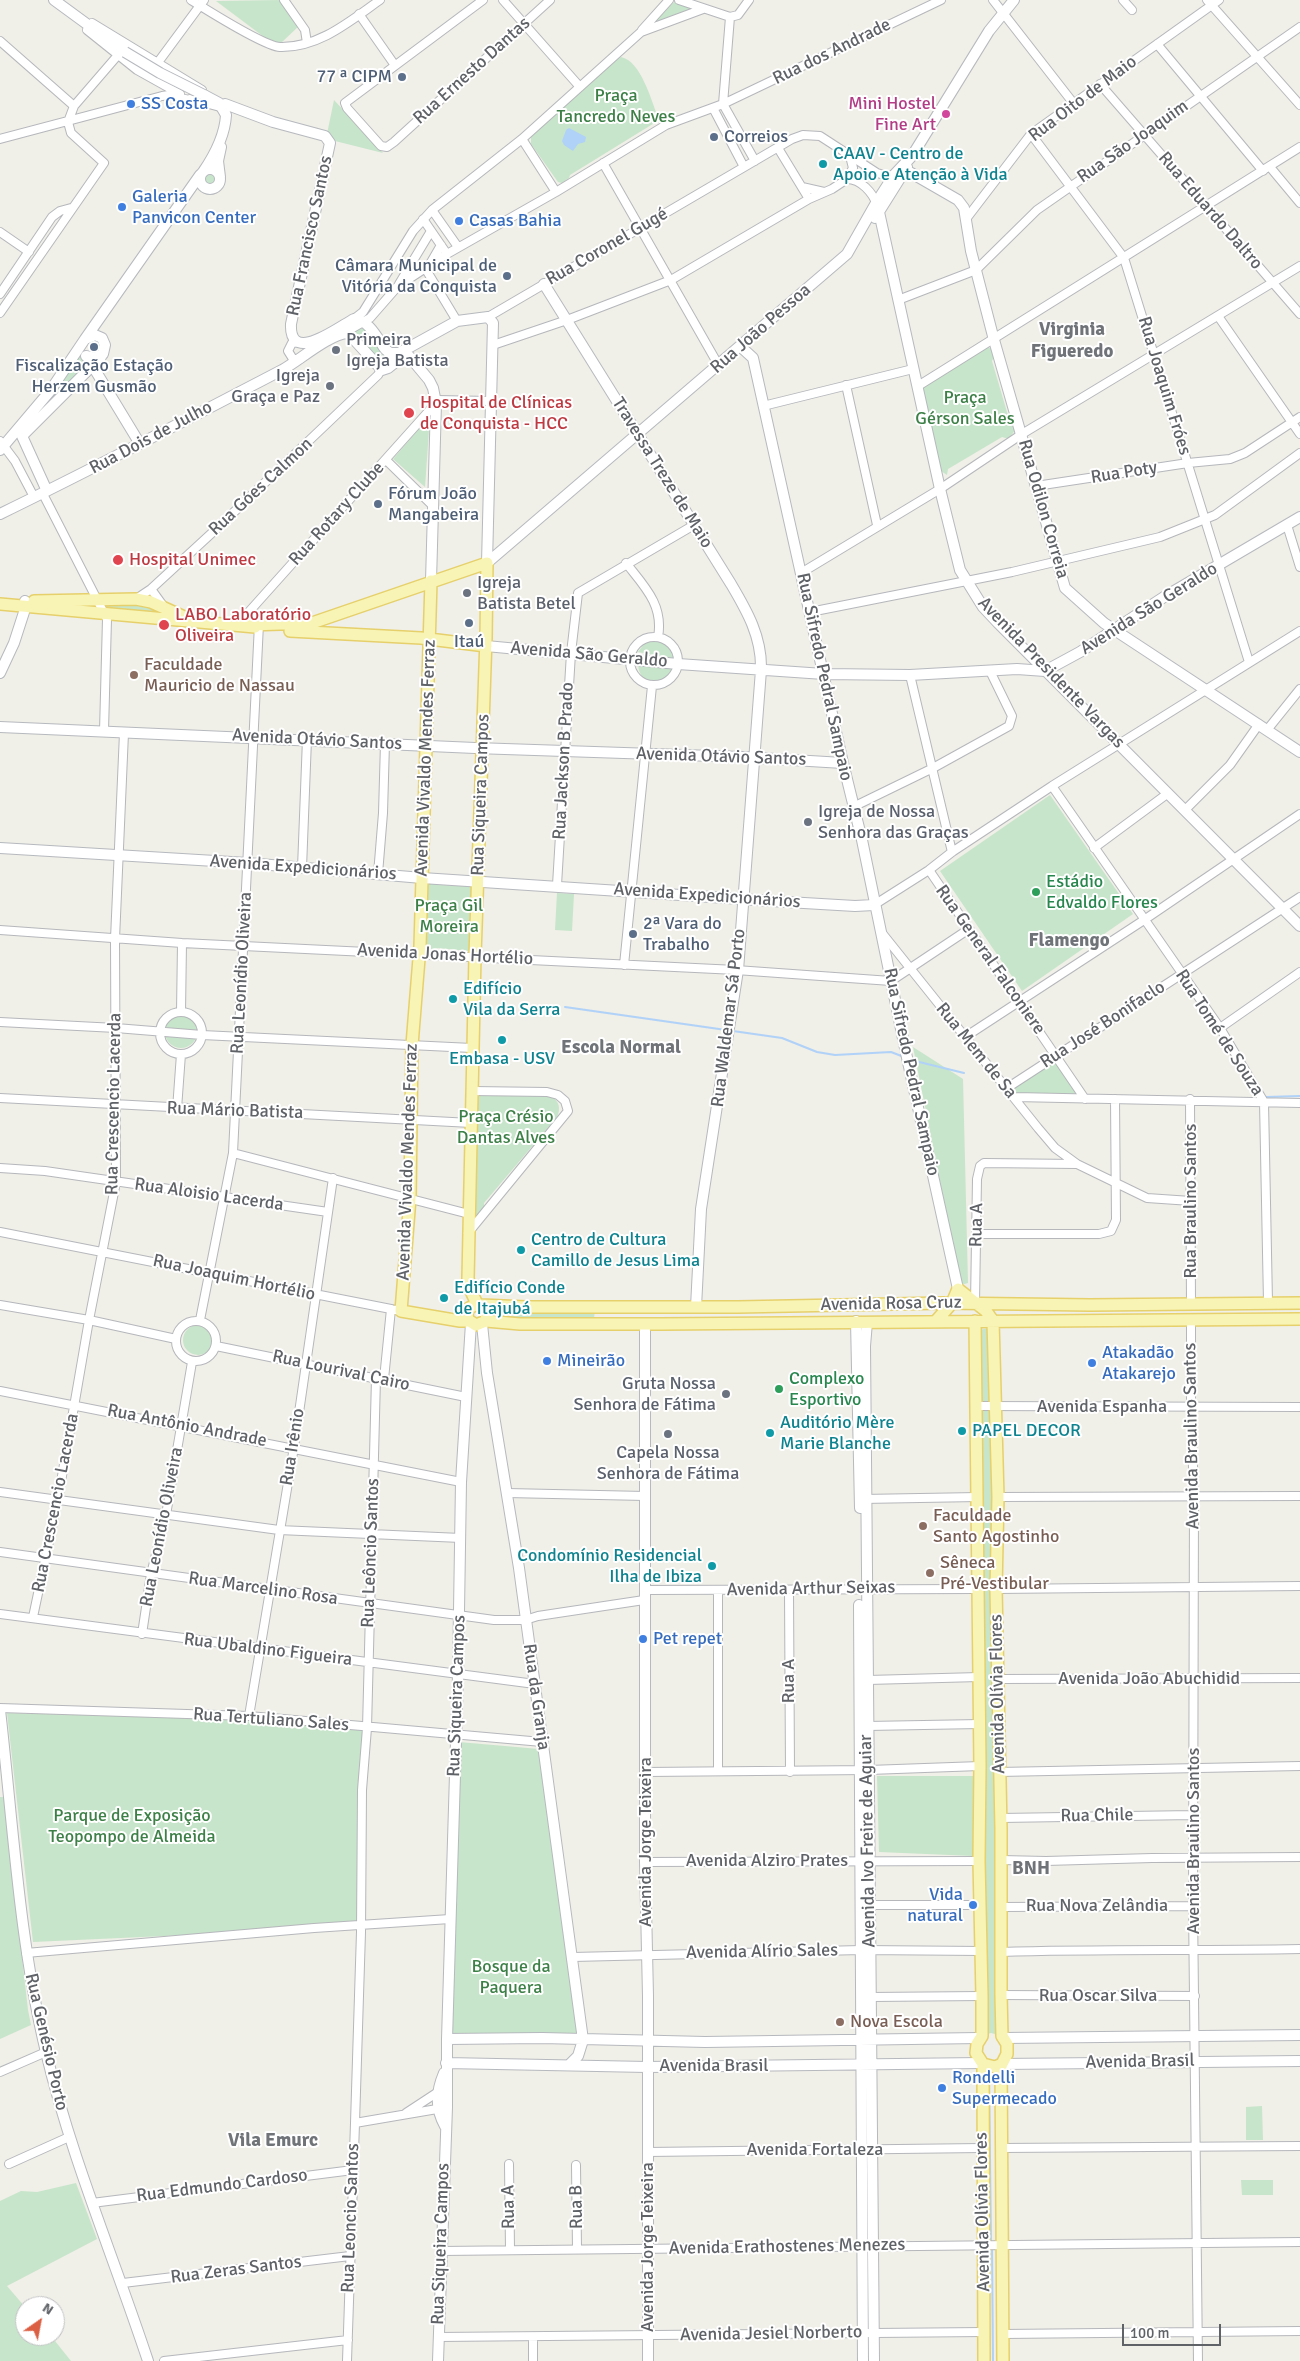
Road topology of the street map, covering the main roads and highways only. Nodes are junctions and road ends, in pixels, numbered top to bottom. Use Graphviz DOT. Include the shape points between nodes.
graph roads {
  1 [pos="487,563"];
  2 [pos="431,581"];
  3 [pos="0,599"];
  4 [pos="0,604"];
  5 [pos="25,604"];
  6 [pos="165,613"];
  7 [pos="331,618"];
  8 [pos="251,625"];
  9 [pos="330,634"];
  10 [pos="428,639"];
  11 [pos="486,646"];
  12 [pos="952,1303"];
  13 [pos="975,1303"];
  14 [pos="998,1303"];
  15 [pos="1300,1303"];
  16 [pos="1164,1304"];
  17 [pos="479,1305"];
  18 [pos="601,1306"];
  19 [pos="824,1306"];
  20 [pos="396,1310"];
  21 [pos="1162,1319"];
  22 [pos="1300,1319"];
  23 [pos="979,1320"];
  24 [pos="936,1321"];
  25 [pos="993,1321"];
  26 [pos="477,1322"];
  27 [pos="825,1322"];
  28 [pos="603,1324"];
  29 [pos="1001,1824"];
  30 [pos="980,1831"];
  31 [pos="1001,1843"];
  32 [pos="980,1844"];
  33 [pos="980,2037"];
  34 [pos="1003,2037"];
  35 [pos="981,2062"];
  36 [pos="1002,2064"];
  37 [pos="984,2361"];
  38 [pos="1003,2361"];
  1 -- 2 [label="main road, Rua João Pessoa"];
  1 -- 11 [label="main road, Rua Siqueira Campos"];
  2 -- 7 [label="main road, Rua João Pessoa"];
  2 -- 10 [label="main road, Avenida Vivaldo Mendes Ferraz"];
  3 -- 5 [label="main road, Avenida São Geraldo"];
  4 -- 5 [label="main road, Avenida São Geraldo"];
  5 -- 6 [label="main road, Avenida São Geraldo" via="106,613"];
  5 -- 6 [label="main road, Avenida São Geraldo" via="136,599"];
  6 -- 8 [label="main road, Avenida São Geraldo" via="191,620"];
  7 -- 8 [label="main road, Rua João Pessoa" via="292,625"];
  7 -- 9 [label="main road" via="337,627"];
  8 -- 9 [label="main road, Avenida São Geraldo"];
  9 -- 10 [label="main road, Avenida São Geraldo"];
  10 -- 11 [label="main road, Avenida São Geraldo"];
  10 -- 20 [label="main road, Avenida Vivaldo Mendes Ferraz" via="428,745 420,954 412,1045 410,1198"];
  11 -- 17 [label="main road, Rua Siqueira Campos" via="468,1233 468,1278"];
  12 -- 13 [label="main road, Avenida Rosa Cruz"];
  12 -- 13 [label="main road" via="958,1289"];
  12 -- 19 [label="main road, Avenida Rosa Cruz"];
  12 -- 24 [label="main road"];
  13 -- 14 [label="main road, Avenida Rosa Cruz"];
  13 -- 23 [label="main road"];
  14 -- 16 [label="main road, Avenida Rosa Cruz"];
  14 -- 23 [label="main road"];
  15 -- 16 [label="main road, Avenida Rosa Cruz"];
  16 -- 21 [label="main road" via="1158,1312"];
  17 -- 18 [label="main road, Avenida Rosa Cruz"];
  17 -- 26 [label="main road" via="487,1312"];
  17 -- 26 [label="main road" via="471,1306 468,1311"];
  18 -- 19 [label="main road, Avenida Rosa Cruz"];
  18 -- 28 [label="main road" via="596,1314"];
  19 -- 27 [label="main road" via="830,1312"];
  20 -- 26 [label="main road, Rua Joaquim Hortélio"];
  21 -- 22 [label="main road"];
  21 -- 25 [label="main road"];
  23 -- 24 [label="main road, Avenida Rosa Cruz"];
  23 -- 25 [label="main road"];
  23 -- 30 [label="main road, Avenida Olívia Flores"];
  24 -- 27 [label="main road, Avenida Rosa Cruz"];
  25 -- 29 [label="main road, Avenida Olívia Flores"];
  26 -- 28 [label="main road, Avenida Rosa Cruz"];
  27 -- 28 [label="main road, Avenida Rosa Cruz"];
  29 -- 30 [label="main road"];
  29 -- 31 [label="main road, Avenida Olívia Flores"];
  30 -- 32 [label="main road, Avenida Olívia Flores"];
  31 -- 32 [label="main road"];
  31 -- 34 [label="main road, Avenida Olívia Flores"];
  32 -- 33 [label="main road, Avenida Olívia Flores"];
  33 -- 34 [label="main road, Avenida Brasil" via="991,2033"];
  33 -- 35 [label="main road, Avenida Olívia Flores" via="976,2053"];
  34 -- 36 [label="main road, Avenida Olívia Flores" via="1007,2054"];
  35 -- 36 [label="main road, Avenida Brasil" via="995,2066"];
  35 -- 37 [label="main road, Avenida Olívia Flores"];
  36 -- 38 [label="main road, Avenida Olívia Flores"];
}
